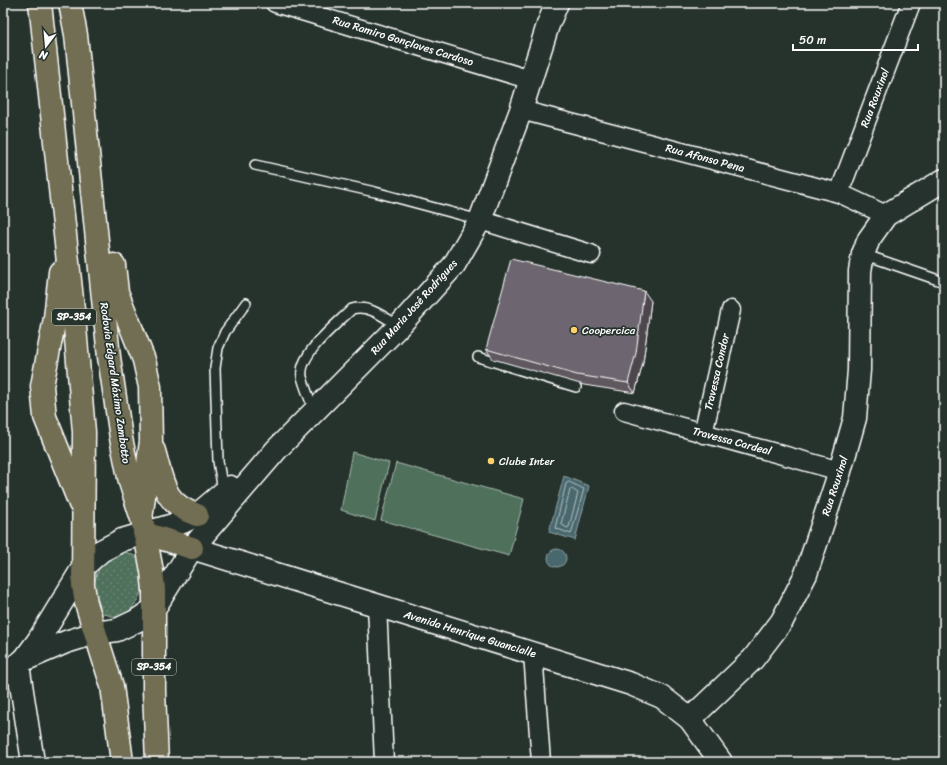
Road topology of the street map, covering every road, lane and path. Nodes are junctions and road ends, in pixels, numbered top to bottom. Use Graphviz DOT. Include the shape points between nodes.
graph roads {
  1 [pos="40,3"];
  2 [pos="70,3"];
  3 [pos="274,3"];
  4 [pos="557,3"];
  5 [pos="911,3"];
  6 [pos="531,80"];
  7 [pos="522,110"];
  8 [pos="255,165"];
  9 [pos="944,180"];
  10 [pos="92,183"];
  11 [pos="839,193"];
  12 [pos="886,215"];
  13 [pos="64,220"];
  14 [pos="480,220"];
  15 [pos="591,254"];
  16 [pos="863,254"];
  17 [pos="944,282"];
  18 [pos="246,303"];
  19 [pos="731,310"];
  20 [pos="399,326"];
  21 [pos="478,357"];
  22 [pos="576,387"];
  23 [pos="624,411"];
  24 [pos="314,412"];
  25 [pos="703,434"];
  26 [pos="151,441"];
  27 [pos="277,449"];
  28 [pos="840,471"];
  29 [pos="223,493"];
  30 [pos="84,514"];
  31 [pos="197,515"];
  32 [pos="143,526"];
  33 [pos="192,548"];
  34 [pos="84,566"];
  35 [pos="377,605"];
  36 [pos="154,609"];
  37 [pos="96,633"];
  38 [pos="533,653"];
  39 [pos="15,666"];
  40 [pos="690,719"];
  41 [pos="33,762"];
  42 [pos="122,762"];
  43 [pos="157,762"];
  44 [pos="384,762"];
  45 [pos="541,762"];
  46 [pos="721,762"];
  1 -- 13 [label="main road, SP-354"];
  2 -- 10 [label="main road, Rodovia Edgard Máximo Zambotto / SP-354" via="76,35"];
  3 -- 6 [label="street, Rua Ramiro Gonçlaves Cardoso"];
  4 -- 6 [label="street, Rua Maria José Rodrigues"];
  5 -- 11 [label="street, Rua Rouxinol"];
  6 -- 7 [label="street, Rua Maria José Rodrigues"];
  7 -- 11 [label="street, Rua Afonso Pena"];
  7 -- 14 [label="street, Rua Maria José Rodrigues"];
  8 -- 14 [label="lane" via="375,192"];
  9 -- 12 [label="street"];
  10 -- 26 [label="main road, SP-354" via="107,207 117,292 148,375"];
  10 -- 32 [label="main road, Rodovia Edgard Máximo Zambotto / SP-354" via="109,357 130,482"];
  11 -- 12 [label="street, Rua Afonso Pena"];
  12 -- 16 [label="street, Rua Rouxinol" via="869,239"];
  13 -- 30 [label="main road, SP-354" via="84,432"];
  13 -- 30 [label="main road, SP-354" via="58,294 42,386 45,417"];
  14 -- 15 [label="street"];
  14 -- 20 [label="street, Rua Maria José Rodrigues" via="454,265"];
  16 -- 17 [label="lane"];
  16 -- 28 [label="street, Rua Rouxinol" via="860,271 859,370 855,418"];
  18 -- 29 [label="lane" via="225,332 218,348 215,368 218,461"];
  19 -- 25 [label="street, Travessa Condor"];
  20 -- 24 [label="street, Rua Maria José Rodrigues"];
  20 -- 24 [label="lane" via="369,309 352,309 307,355 302,365 302,377"];
  21 -- 22 [label="lane"];
  23 -- 25 [label="street, Travessa Cardeal"];
  24 -- 27 [label="street, Rua Maria José Rodrigues"];
  25 -- 28 [label="street, Travessa Cardeal"];
  26 -- 31 [label="main road" via="164,487 171,501 183,511"];
  26 -- 32 [label="main road, SP-354"];
  27 -- 29 [label="street"];
  27 -- 33 [label="street"];
  28 -- 40 [label="street, Rua Rouxinol" via="806,574 782,621 753,660"];
  29 -- 31 [label="street"];
  30 -- 34 [label="main road, SP-354"];
  31 -- 32 [label="street" via="183,522"];
  32 -- 33 [label="main road"];
  32 -- 34 [label="street" via="101,551"];
  32 -- 36 [label="main road, Rodovia Edgard Máximo Zambotto / SP-354" via="152,571"];
  33 -- 35 [label="street, Avenida Henrique Guancialle"];
  33 -- 36 [label="street"];
  34 -- 37 [label="main road, SP-354" via="86,603"];
  34 -- 39 [label="street" via="38,641"];
  35 -- 38 [label="street, Avenida Henrique Guancialle"];
  35 -- 44 [label="street"];
  36 -- 37 [label="street" via="123,627"];
  36 -- 43 [label="main road, Rodovia Edgard Máximo Zambotto / SP-354"];
  37 -- 39 [label="street" via="66,642"];
  37 -- 42 [label="main road, SP-354" via="112,686"];
  38 -- 40 [label="street, Avenida Henrique Guancialle" via="637,686 662,697"];
  38 -- 45 [label="street"];
  39 -- 41 [label="street"];
  40 -- 46 [label="street, Avenida Henrique Guancialle"];
}
